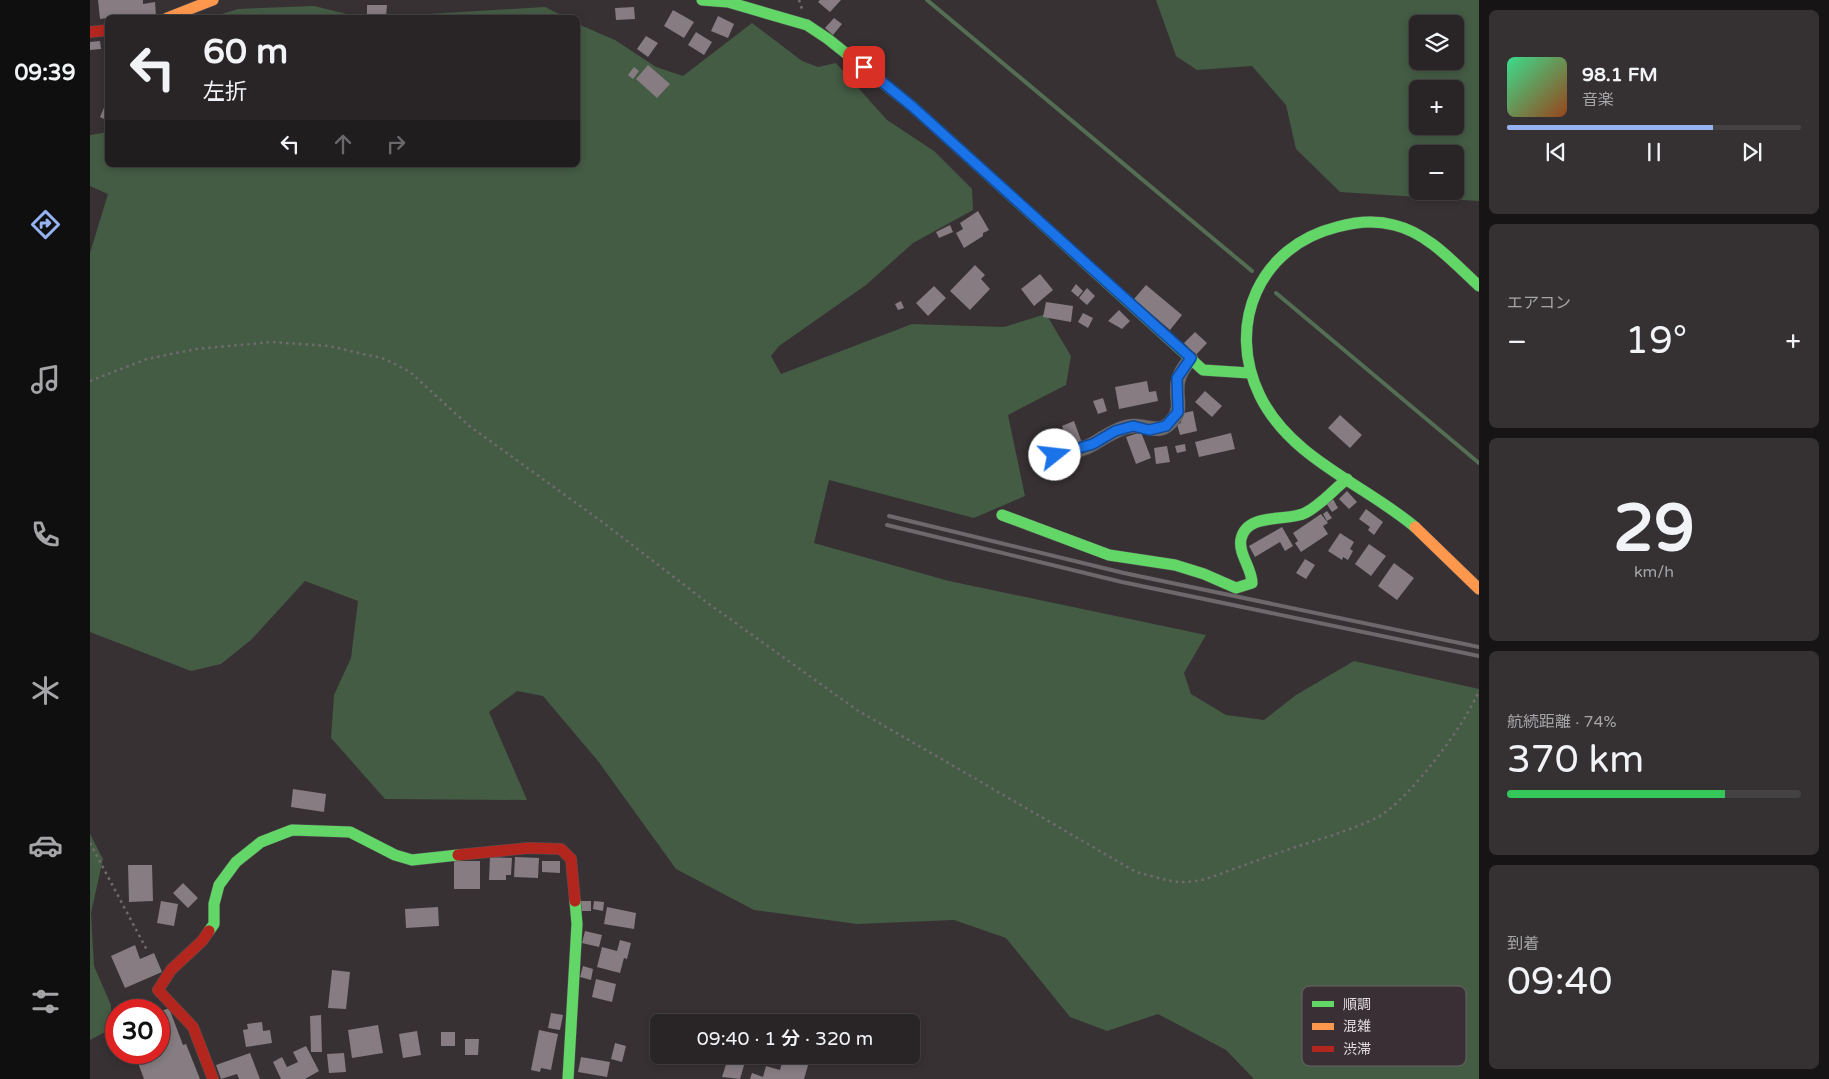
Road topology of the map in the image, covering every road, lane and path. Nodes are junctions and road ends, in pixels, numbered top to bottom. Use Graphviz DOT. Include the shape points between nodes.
graph roads {
  1 [pos="213,0"];
  2 [pos="702,0"];
  3 [pos="175,15"];
  4 [pos="105,30"];
  5 [pos="90,32"];
  6 [pos="1479,286"];
  7 [pos="1191,358"];
  8 [pos="1249,373"];
  9 [pos="90,381"];
  10 [pos="1039,455"];
  11 [pos="1347,480"];
  12 [pos="1002,515"];
  13 [pos="1479,590"];
  14 [pos="1479,690"];
  15 [pos="90,843"];
  16 [pos="148,952"];
  17 [pos="213,1079"];
  18 [pos="568,1079"];
  1 -- 3 [label="street"];
  2 -- 7 [label="street" via="728,2 807,24 828,39 913,107"];
  4 -- 5 [label="street"];
  6 -- 8 [label="street" via="1430,243 1402,227 1368,222 1329,227 1296,242 1276,260 1255,290 1246,314 1245,346"];
  7 -- 8 [label="street" via="1203,370"];
  7 -- 10 [label="street" via="1177,378 1178,412 1166,426 1149,430 1133,426 1066,453"];
  8 -- 11 [label="street" via="1260,398 1277,421 1297,442"];
  9 -- 14 [label="path" via="147,359 196,349 272,342 328,346 386,359 410,372 468,425 857,710 1136,872 1174,883 1206,879 1330,837 1379,816 1396,803 1445,748"];
  11 -- 12 [label="street" via="1307,512 1255,523 1247,528 1240,543 1253,576 1252,583 1236,588 1175,565 1110,554"];
  11 -- 13 [label="street" via="1411,524 1460,567"];
  15 -- 16 [label="path"];
  17 -- 18 [label="street" via="193,1027 158,990 171,970 202,941 214,924 214,904 219,885 236,862 261,842 292,830 350,832 412,860 528,848 561,849 571,859 577,924"];
}
